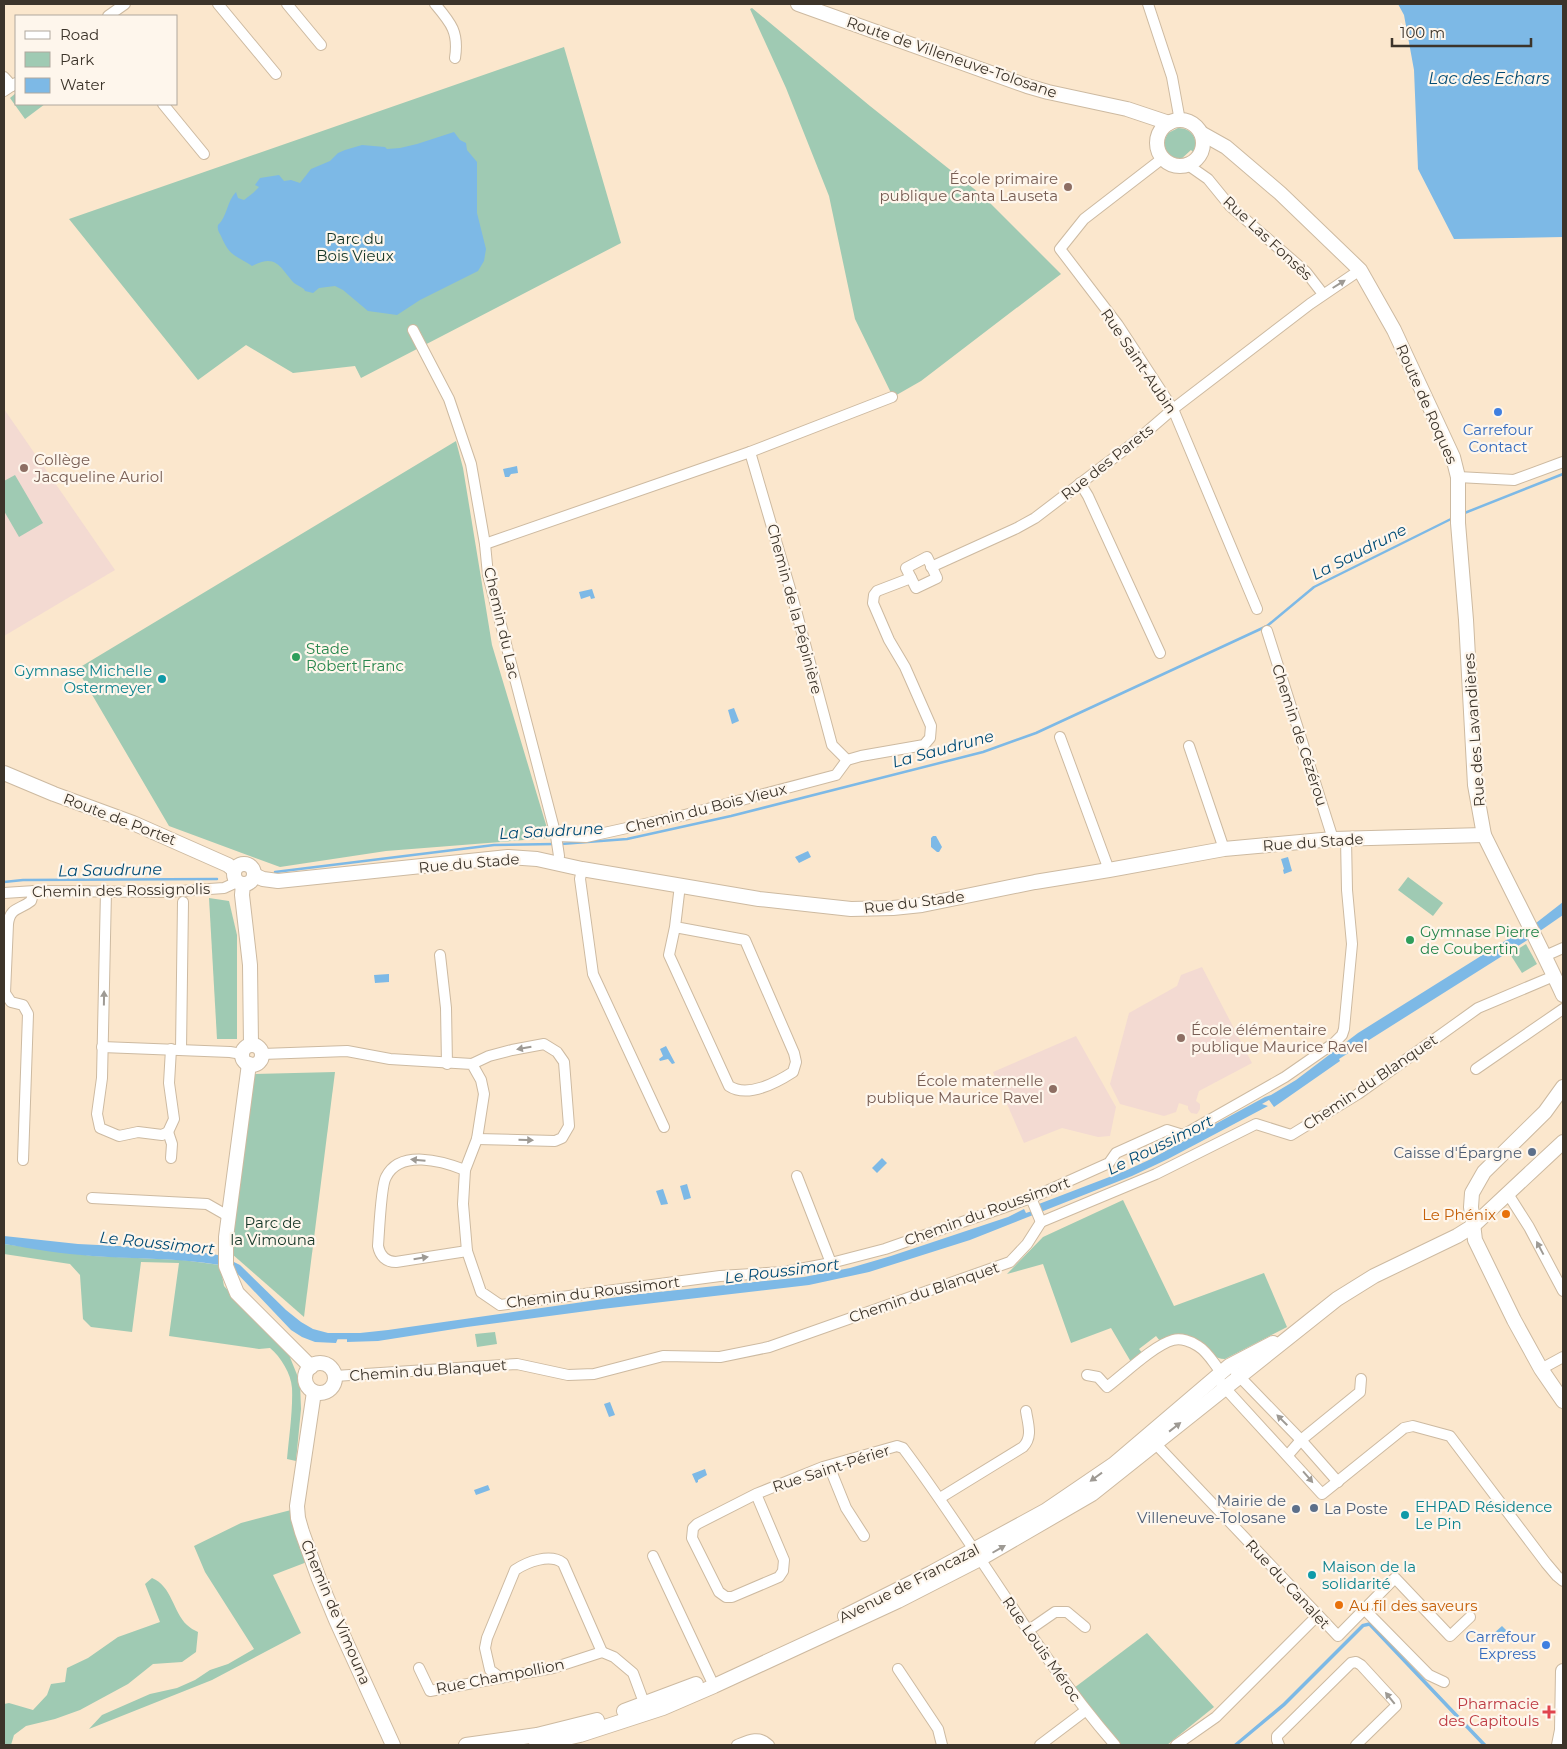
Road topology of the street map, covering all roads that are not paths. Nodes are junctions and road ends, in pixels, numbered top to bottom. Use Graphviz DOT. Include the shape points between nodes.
graph roads {
  1 [pos="125,4"];
  2 [pos="218,4"];
  3 [pos="287,4"];
  4 [pos="435,4"];
  5 [pos="798,4"];
  6 [pos="1148,4"];
  7 [pos="109,15"];
  8 [pos="321,45"];
  9 [pos="455,58"];
  10 [pos="276,74"];
  11 [pos="4,77"];
  12 [pos="11,87"];
  13 [pos="164,105"];
  14 [pos="1136,113"];
  15 [pos="1175,122"];
  16 [pos="1201,133"];
  17 [pos="1158,142"];
  18 [pos="204,154"];
  19 [pos="1237,157"];
  20 [pos="1162,158"];
  21 [pos="1193,161"];
  22 [pos="1360,270"];
  23 [pos="1323,294"];
  24 [pos="413,330"];
  25 [pos="892,397"];
  26 [pos="1173,409"];
  27 [pos="750,452"];
  28 [pos="1563,462"];
  29 [pos="1458,477"];
  30 [pos="1080,483"];
  31 [pos="486,544"];
  32 [pos="935,565"];
  33 [pos="911,578"];
  34 [pos="1257,609"];
  35 [pos="1267,631"];
  36 [pos="1160,653"];
  37 [pos="1060,737"];
  38 [pos="1189,746"];
  39 [pos="847,760"];
  40 [pos="4,773"];
  41 [pos="1484,835"];
  42 [pos="557,839"];
  43 [pos="1339,839"];
  44 [pos="1224,849"];
  45 [pos="559,860"];
  46 [pos="582,869"];
  47 [pos="1109,870"];
  48 [pos="238,879"];
  49 [pos="680,886"];
  50 [pos="34,891"];
  51 [pos="106,891"];
  52 [pos="4,893"];
  53 [pos="183,902"];
  54 [pos="675,927"];
  55 [pos="1563,948"];
  56 [pos="440,955"];
  57 [pos="1545,956"];
  58 [pos="1554,976"];
  59 [pos="1563,995"];
  60 [pos="1563,1009"];
  61 [pos="102,1047"];
  62 [pos="176,1050"];
  63 [pos="251,1054"];
  64 [pos="447,1064"];
  65 [pos="472,1064"];
  66 [pos="1476,1068"];
  67 [pos="1563,1087"];
  68 [pos="664,1127"];
  69 [pos="168,1132"];
  70 [pos="478,1139"];
  71 [pos="1563,1142"];
  72 [pos="171,1158"];
  73 [pos="23,1160"];
  74 [pos="466,1170"];
  75 [pos="797,1176"];
  76 [pos="1508,1194"];
  77 [pos="92,1198"];
  78 [pos="1031,1198"];
  79 [pos="228,1216"];
  80 [pos="1041,1222"];
  81 [pos="1473,1226"];
  82 [pos="467,1251"];
  83 [pos="831,1263"];
  84 [pos="1563,1292"];
  85 [pos="1305,1326"];
  86 [pos="1563,1357"];
  87 [pos="311,1367"];
  88 [pos="1542,1369"];
  89 [pos="1222,1371"];
  90 [pos="1087,1375"];
  91 [pos="335,1376"];
  92 [pos="1240,1376"];
  93 [pos="1361,1379"];
  94 [pos="1225,1388"];
  95 [pos="314,1392"];
  96 [pos="1563,1401"];
  97 [pos="1026,1411"];
  98 [pos="1151,1439"];
  99 [pos="1301,1440"];
  100 [pos="1288,1455"];
  101 [pos="829,1466"];
  102 [pos="1338,1482"];
  103 [pos="756,1494"];
  104 [pos="940,1498"];
  105 [pos="864,1536"];
  106 [pos="977,1554"];
  107 [pos="653,1556"];
  108 [pos="1563,1581"];
  109 [pos="1364,1608"];
  110 [pos="1318,1616"];
  111 [pos="1470,1617"];
  112 [pos="1086,1627"];
  113 [pos="1029,1630"];
  114 [pos="602,1652"];
  115 [pos="419,1668"];
  116 [pos="898,1669"];
  117 [pos="1563,1672"];
  118 [pos="501,1678"];
  119 [pos="712,1682"];
  120 [pos="1444,1682"];
  121 [pos="646,1709"];
  122 [pos="1085,1711"];
  123 [pos="1563,1730"];
  124 [pos="391,1744"];
  125 [pos="466,1745"];
  126 [pos="536,1745"];
  127 [pos="737,1745"];
  128 [pos="769,1745"];
  129 [pos="942,1745"];
  130 [pos="1040,1745"];
  131 [pos="1115,1745"];
  132 [pos="1176,1745"];
  133 [pos="1279,1745"];
  134 [pos="1356,1745"];
  135 [pos="1559,1745"];
  1 -- 7 [label="street"];
  2 -- 10 [label="street"];
  3 -- 8 [label="street"];
  4 -- 9 [label="street" via="453,25 457,44"];
  5 -- 14 [label="street, Route de Villeneuve-Tolosane" via="1027,86"];
  6 -- 15 [label="street" via="1172,78"];
  11 -- 12 [label="street"];
  13 -- 18 [label="street"];
  14 -- 15 [label="street, Route de Villeneuve-Tolosane"];
  14 -- 17 [label="street"];
  15 -- 16 [label="street" via="1192,124"];
  15 -- 17 [label="street" via="1161,131"];
  16 -- 19 [label="street"];
  16 -- 21 [label="street" via="1203,143"];
  17 -- 20 [label="street"];
  19 -- 21 [label="street" via="1214,153"];
  19 -- 22 [label="street" via="1280,193"];
  20 -- 21 [label="street" via="1177,166"];
  20 -- 26 [label="street, Rue Saint-Aubin" via="1084,218 1060,249 1118,325"];
  21 -- 23 [label="street, Rue Las Fonsès" via="1230,206 1306,272"];
  23 -- 22 [label="street, Rue des Parets, one-way"];
  22 -- 29 [label="street, Route de Roques" via="1394,330"];
  23 -- 26 [label="street, Rue des Parets"];
  24 -- 31 [label="street, Chemin du Lac" via="449,399 471,464"];
  25 -- 27 [label="street"];
  26 -- 30 [label="street, Rue des Parets"];
  26 -- 34 [label="street, Rue Saint-Aubin"];
  27 -- 31 [label="street"];
  27 -- 39 [label="street, Chemin de la Pépinière" via="832,746"];
  28 -- 29 [label="street" via="1514,480"];
  29 -- 41 [label="street, Rue des Lavandières" via="1458,527 1475,785"];
  30 -- 32 [label="street, Rue des Parets" via="1035,518"];
  30 -- 36 [label="street"];
  31 -- 42 [label="street, Chemin du Lac" via="488,575"];
  32 -- 33 [label="street" via="927,557 906,568"];
  32 -- 33 [label="street" via="937,578 916,588"];
  33 -- 39 [label="street" via="877,591 873,603 931,726 930,738 924,745"];
  35 -- 43 [label="street, Chemin de Cézérou"];
  37 -- 47 [label="street"];
  38 -- 44 [label="street"];
  39 -- 42 [label="street, Chemin du Bois Vieux" via="836,775 681,816 586,837"];
  40 -- 48 [label="street, Route de Portet" via="168,837 228,865"];
  41 -- 43 [label="street, Rue du Stade"];
  41 -- 57 [label="street, Rue des Lavandières"];
  42 -- 45 [label="street, Chemin du Lac"];
  43 -- 44 [label="street, Rue du Stade"];
  43 -- 78 [label="street, Chemin du Roussimort" via="1352,944 1342,1035 1286,1077 1183,1135 1167,1130 1116,1153 1109,1163"];
  44 -- 47 [label="street, Rue du Stade"];
  45 -- 46 [label="street, Rue du Stade"];
  45 -- 48 [label="street, Rue du Stade" via="508,857 278,881 254,875 250,882"];
  46 -- 49 [label="street, Rue du Stade"];
  46 -- 68 [label="street" via="580,879 592,974"];
  47 -- 49 [label="street, Rue du Stade" via="950,900 851,910"];
  48 -- 51 [label="street, Chemin des Rossignolis" via="224,888 166,892"];
  48 -- 63 [label="street" via="250,965"];
  49 -- 54 [label="street"];
  50 -- 51 [label="street, Chemin des Rossignolis"];
  50 -- 52 [label="street, Chemin des Rossignolis"];
  50 -- 73 [label="street" via="31,901 9,916 5,993 11,1002 23,1005 28,1014"];
  61 -- 51 [label="street, one-way"];
  53 -- 62 [label="street"];
  54 -- 54 [label="street" via="746,940 794,1053 793,1072 752,1089 736,1090 729,1086 669,955"];
  55 -- 57 [label="street"];
  56 -- 64 [label="street" via="446,1008"];
  57 -- 58 [label="street, Rue des Lavandières"];
  58 -- 59 [label="street, Rue des Lavandières"];
  58 -- 80 [label="street, Chemin du Blanquet" via="1478,1008 1358,1094 1291,1135 1256,1124 1156,1174"];
  60 -- 66 [label="street"];
  61 -- 62 [label="street"];
  61 -- 69 [label="street" via="97,1114 100,1128 120,1136"];
  62 -- 63 [label="street"];
  62 -- 69 [label="street" via="169,1083 174,1119"];
  63 -- 64 [label="street" via="347,1051"];
  63 -- 79 [label="street"];
  64 -- 65 [label="street"];
  65 -- 70 [label="street" via="484,1094"];
  70 -- 65 [label="street, one-way" via="555,1141 566,1134 569,1126 564,1062 557,1052 544,1044 489,1056"];
  67 -- 81 [label="street" via="1544,1112 1474,1186"];
  69 -- 72 [label="street" via="172,1144"];
  70 -- 74 [label="street"];
  71 -- 76 [label="street, Avenue de Francazal"];
  74 -- 82 [label="street" via="463,1204"];
  74 -- 82 [label="street, one-way" via="447,1163 407,1160 395,1165 385,1178 378,1246 381,1256 390,1262"];
  75 -- 83 [label="street"];
  76 -- 81 [label="street, Avenue de Francazal"];
  84 -- 76 [label="street, one-way"];
  77 -- 79 [label="street" via="207,1204"];
  78 -- 80 [label="street"];
  78 -- 83 [label="street, Chemin du Roussimort" via="885,1249"];
  79 -- 87 [label="street" via="225,1260 237,1293"];
  80 -- 91 [label="street, Chemin du Blanquet" via="1010,1262 759,1349 720,1357 663,1356 594,1374 568,1375 517,1364"];
  81 -- 85 [label="street, Avenue de Francazal" via="1374,1276"];
  81 -- 88 [label="street" via="1475,1240"];
  82 -- 83 [label="street, Chemin du Roussimort" via="481,1292 500,1305 720,1276 784,1272"];
  85 -- 89 [label="street, Avenue de Francazal"];
  85 -- 92 [label="street, Avenue de Francazal"];
  86 -- 88 [label="street"];
  87 -- 91 [label="street" via="323,1364 331,1368"];
  87 -- 95 [label="street" via="306,1380"];
  88 -- 96 [label="street"];
  89 -- 90 [label="street" via="1198,1346 1174,1340 1160,1346 1107,1387 1098,1376"];
  89 -- 92 [label="street"];
  89 -- 94 [label="street"];
  89 -- 98 [label="street, Avenue de Francazal"];
  91 -- 95 [label="street" via="329,1390"];
  92 -- 94 [label="street, Avenue de Francazal"];
  99 -- 92 [label="street, one-way"];
  93 -- 99 [label="street" via="1360,1392"];
  98 -- 94 [label="street, Avenue de Francazal, one-way"];
  94 -- 100 [label="street"];
  95 -- 124 [label="street, Chemin de Vimouna" via="296,1506 298,1518 319,1579"];
  97 -- 104 [label="street" via="1028,1442"];
  98 -- 106 [label="street, Avenue de Francazal"];
  98 -- 110 [label="street, Rue du Canalet"];
  99 -- 100 [label="street"];
  99 -- 102 [label="street"];
  100 -- 102 [label="street, one-way" via="1322,1494"];
  101 -- 103 [label="street, Rue Saint-Périer"];
  101 -- 104 [label="street, Rue Saint-Périer" via="897,1446 903,1448"];
  101 -- 105 [label="street" via="846,1508"];
  102 -- 108 [label="street" via="1404,1428 1413,1426 1450,1436"];
  103 -- 103 [label="street, Rue Saint-Périer" via="784,1560 783,1571 779,1577 726,1597 719,1592 692,1538 693,1528"];
  104 -- 106 [label="street, Rue Saint-Périer"];
  106 -- 113 [label="street, Rue Louis Méroc"];
  106 -- 119 [label="street, Avenue de Francazal" via="931,1573"];
  107 -- 119 [label="street"];
  109 -- 110 [label="street, Rue du Canalet" via="1338,1636"];
  109 -- 111 [label="street, Rue du Canalet" via="1395,1578 1450,1636"];
  109 -- 120 [label="street" via="1429,1675"];
  110 -- 132 [label="street" via="1216,1716"];
  112 -- 113 [label="street" via="1067,1612 1055,1612"];
  113 -- 122 [label="street, Rue Louis Méroc"];
  114 -- 118 [label="street, Rue Champollion" via="553,1668"];
  114 -- 118 [label="street" via="563,1563 547,1558 514,1570 487,1638 486,1658 490,1670"];
  114 -- 121 [label="street" via="614,1657 633,1673"];
  115 -- 118 [label="street, Rue Champollion" via="430,1691"];
  116 -- 129 [label="street" via="938,1730"];
  117 -- 123 [label="street"];
  119 -- 121 [label="street, Avenue de Francazal"];
  121 -- 125 [label="street, Avenue de Francazal" via="556,1730"];
  121 -- 126 [label="street, Avenue de Francazal" via="580,1735"];
  122 -- 130 [label="street"];
  122 -- 131 [label="street, Rue Louis Méroc"];
  123 -- 135 [label="street"];
  127 -- 128 [label="street" via="753,1738"];
  134 -- 133 [label="street, one-way" via="1396,1706 1356,1662 1351,1663 1277,1736"];
}
